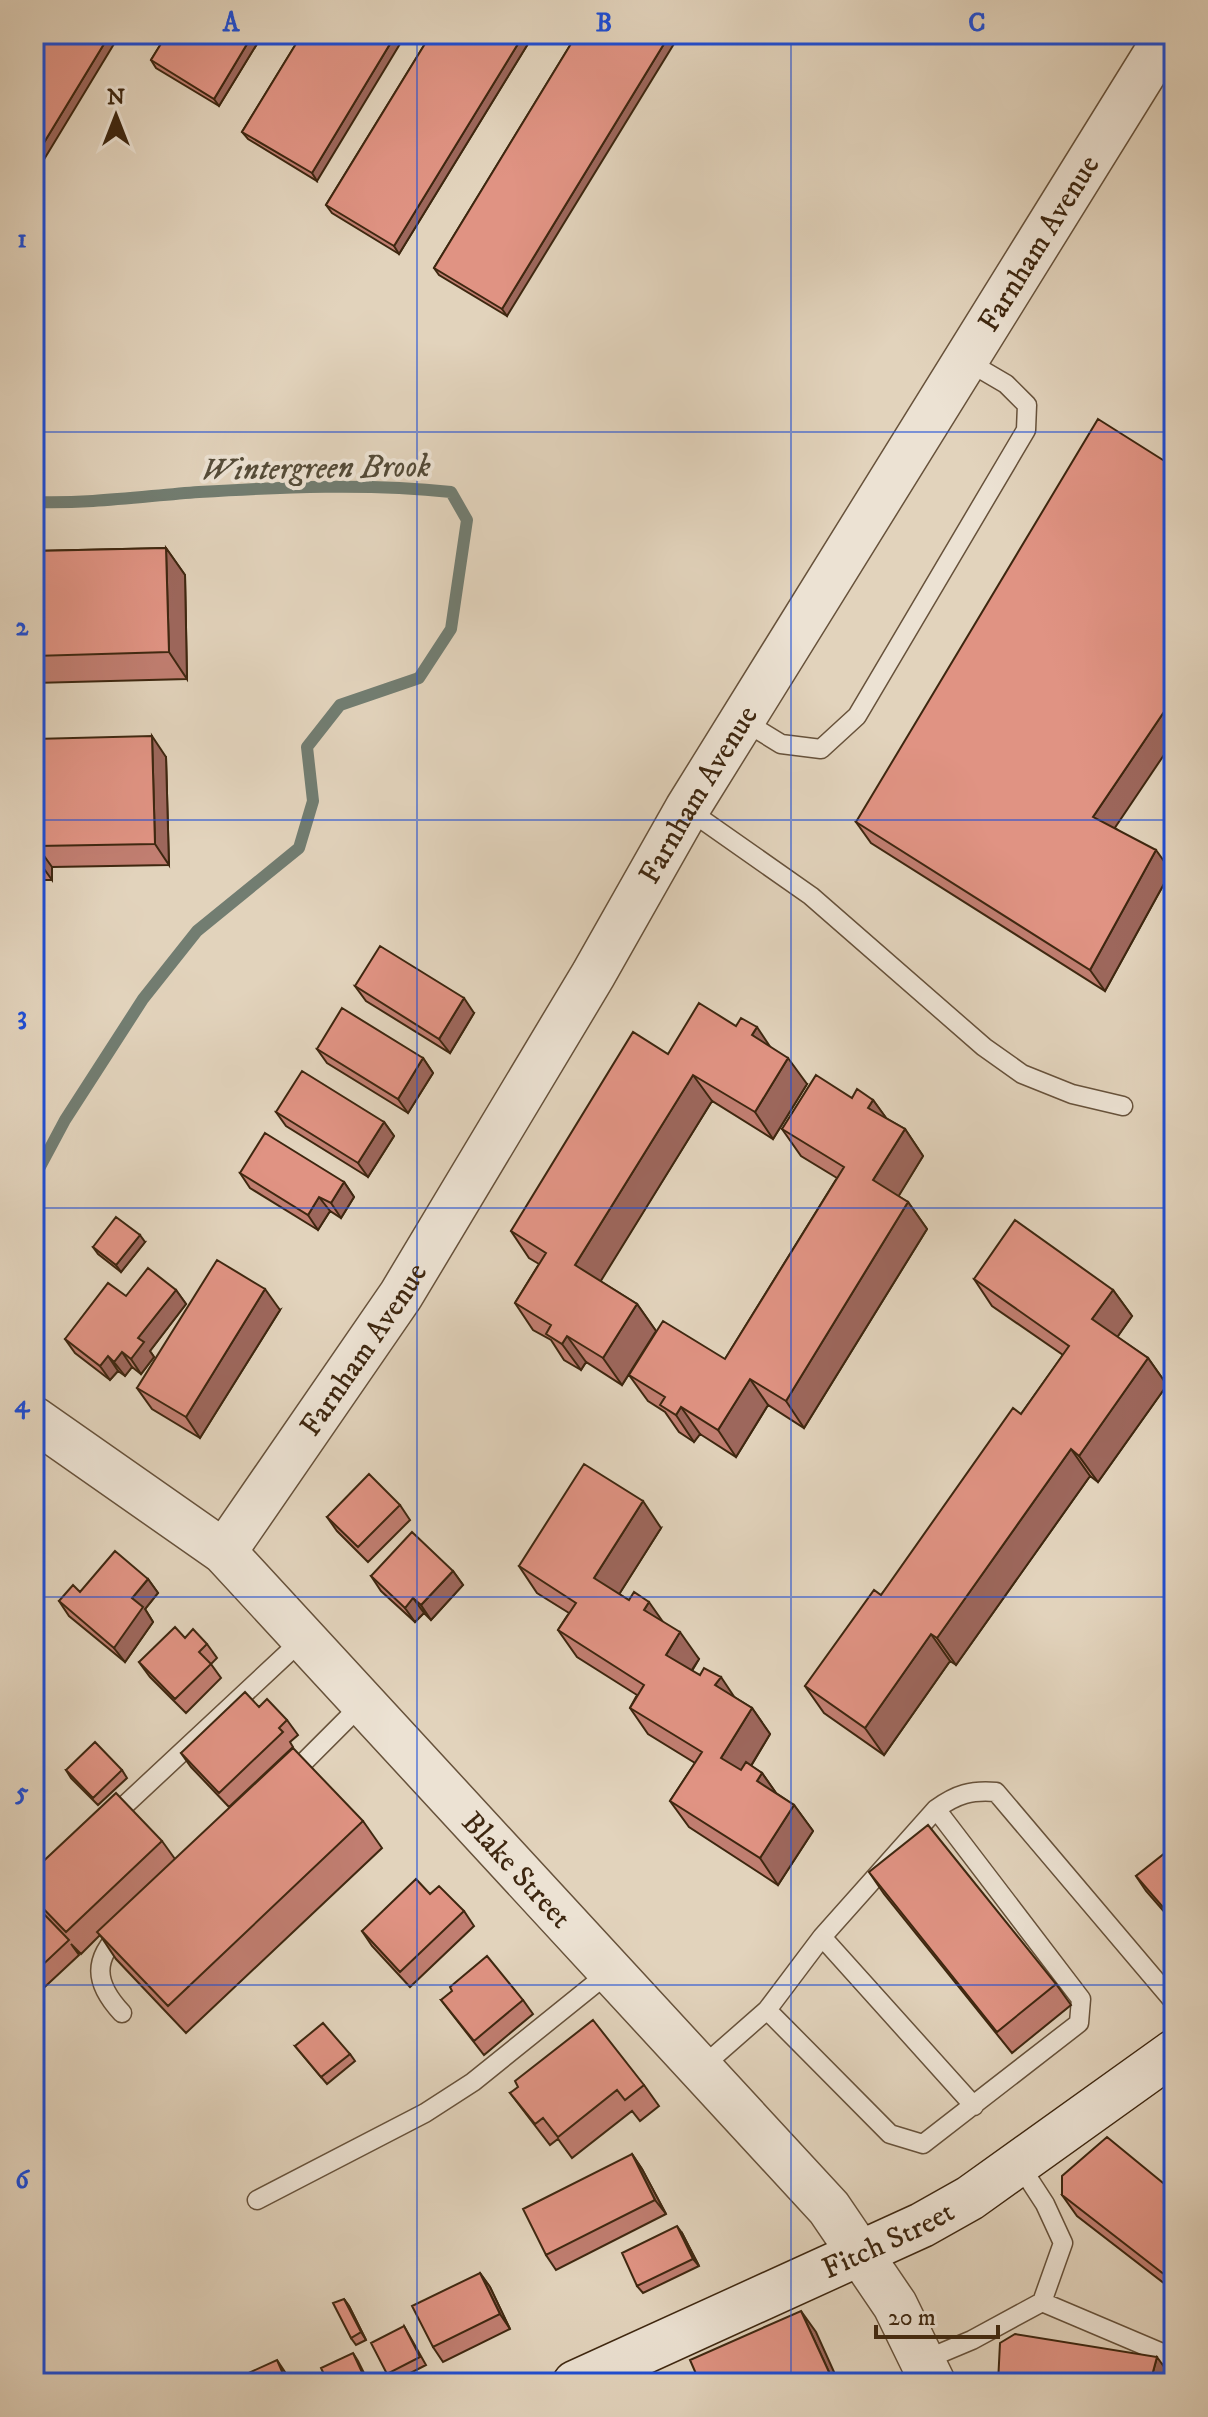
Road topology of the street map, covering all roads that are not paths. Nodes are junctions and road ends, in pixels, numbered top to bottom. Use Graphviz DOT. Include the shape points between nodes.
graph roads {
  1 [pos="1168,34"];
  2 [pos="964,360"];
  3 [pos="742,720"];
  4 [pos="687,809"];
  5 [pos="1123,1106"];
  6 [pos="34,1419"];
  7 [pos="224,1552"];
  8 [pos="304,1638"];
  9 [pos="363,1703"];
  10 [pos="272,1793"];
  11 [pos="936,1809"];
  12 [pos="93,1835"];
  13 [pos="133,1921"];
  14 [pos="822,1937"];
  15 [pos="612,1970"];
  16 [pos="1174,2002"];
  17 [pos="767,2010"];
  18 [pos="122,2013"];
  19 [pos="1174,2052"];
  20 [pos="702,2067"];
  21 [pos="974,2106"];
  22 [pos="1019,2164"];
  23 [pos="257,2200"];
  24 [pos="859,2253"];
  25 [pos="1042,2302"];
  26 [pos="1174,2358"];
  27 [pos="927,2372"];
  28 [pos="575,2383"];
  1 -- 2 [label="street, Farnham Avenue"];
  2 -- 3 [label="street, Farnham Avenue"];
  2 -- 3 [label="lane" via="1006,384 1027,405 1026,430 857,716 821,749 781,744"];
  3 -- 4 [label="street, Farnham Avenue"];
  4 -- 5 [label="lane" via="811,896 1022,1074"];
  4 -- 7 [label="street, Farnham Avenue" via="401,1295"];
  6 -- 7 [label="street, Blake Street"];
  7 -- 8 [label="street, Blake Street"];
  8 -- 9 [label="street, Blake Street"];
  8 -- 12 [label="lane"];
  9 -- 10 [label="lane"];
  9 -- 15 [label="street, Blake Street"];
  11 -- 14 [label="lane"];
  11 -- 16 [label="lane" via="971,1790 996,1792"];
  11 -- 21 [label="lane" via="1081,1999 1079,2023"];
  13 -- 18 [label="lane" via="110,1942 100,1964 105,1995"];
  14 -- 17 [label="lane"];
  14 -- 21 [label="lane"];
  15 -- 20 [label="street, Blake Street"];
  15 -- 23 [label="lane" via="473,2082 425,2113"];
  17 -- 20 [label="lane"];
  17 -- 21 [label="lane" via="890,2134 923,2144"];
  19 -- 22 [label="street, Fitch Street"];
  20 -- 24 [label="street, Blake Street" via="829,2208"];
  22 -- 24 [label="street, Fitch Street" via="946,2212"];
  22 -- 25 [label="lane" via="1063,2243"];
  24 -- 27 [label="street, Blake Street" via="895,2305"];
  24 -- 28 [label="street, Fitch Street"];
  25 -- 26 [label="lane"];
  25 -- 27 [label="lane"];
}
